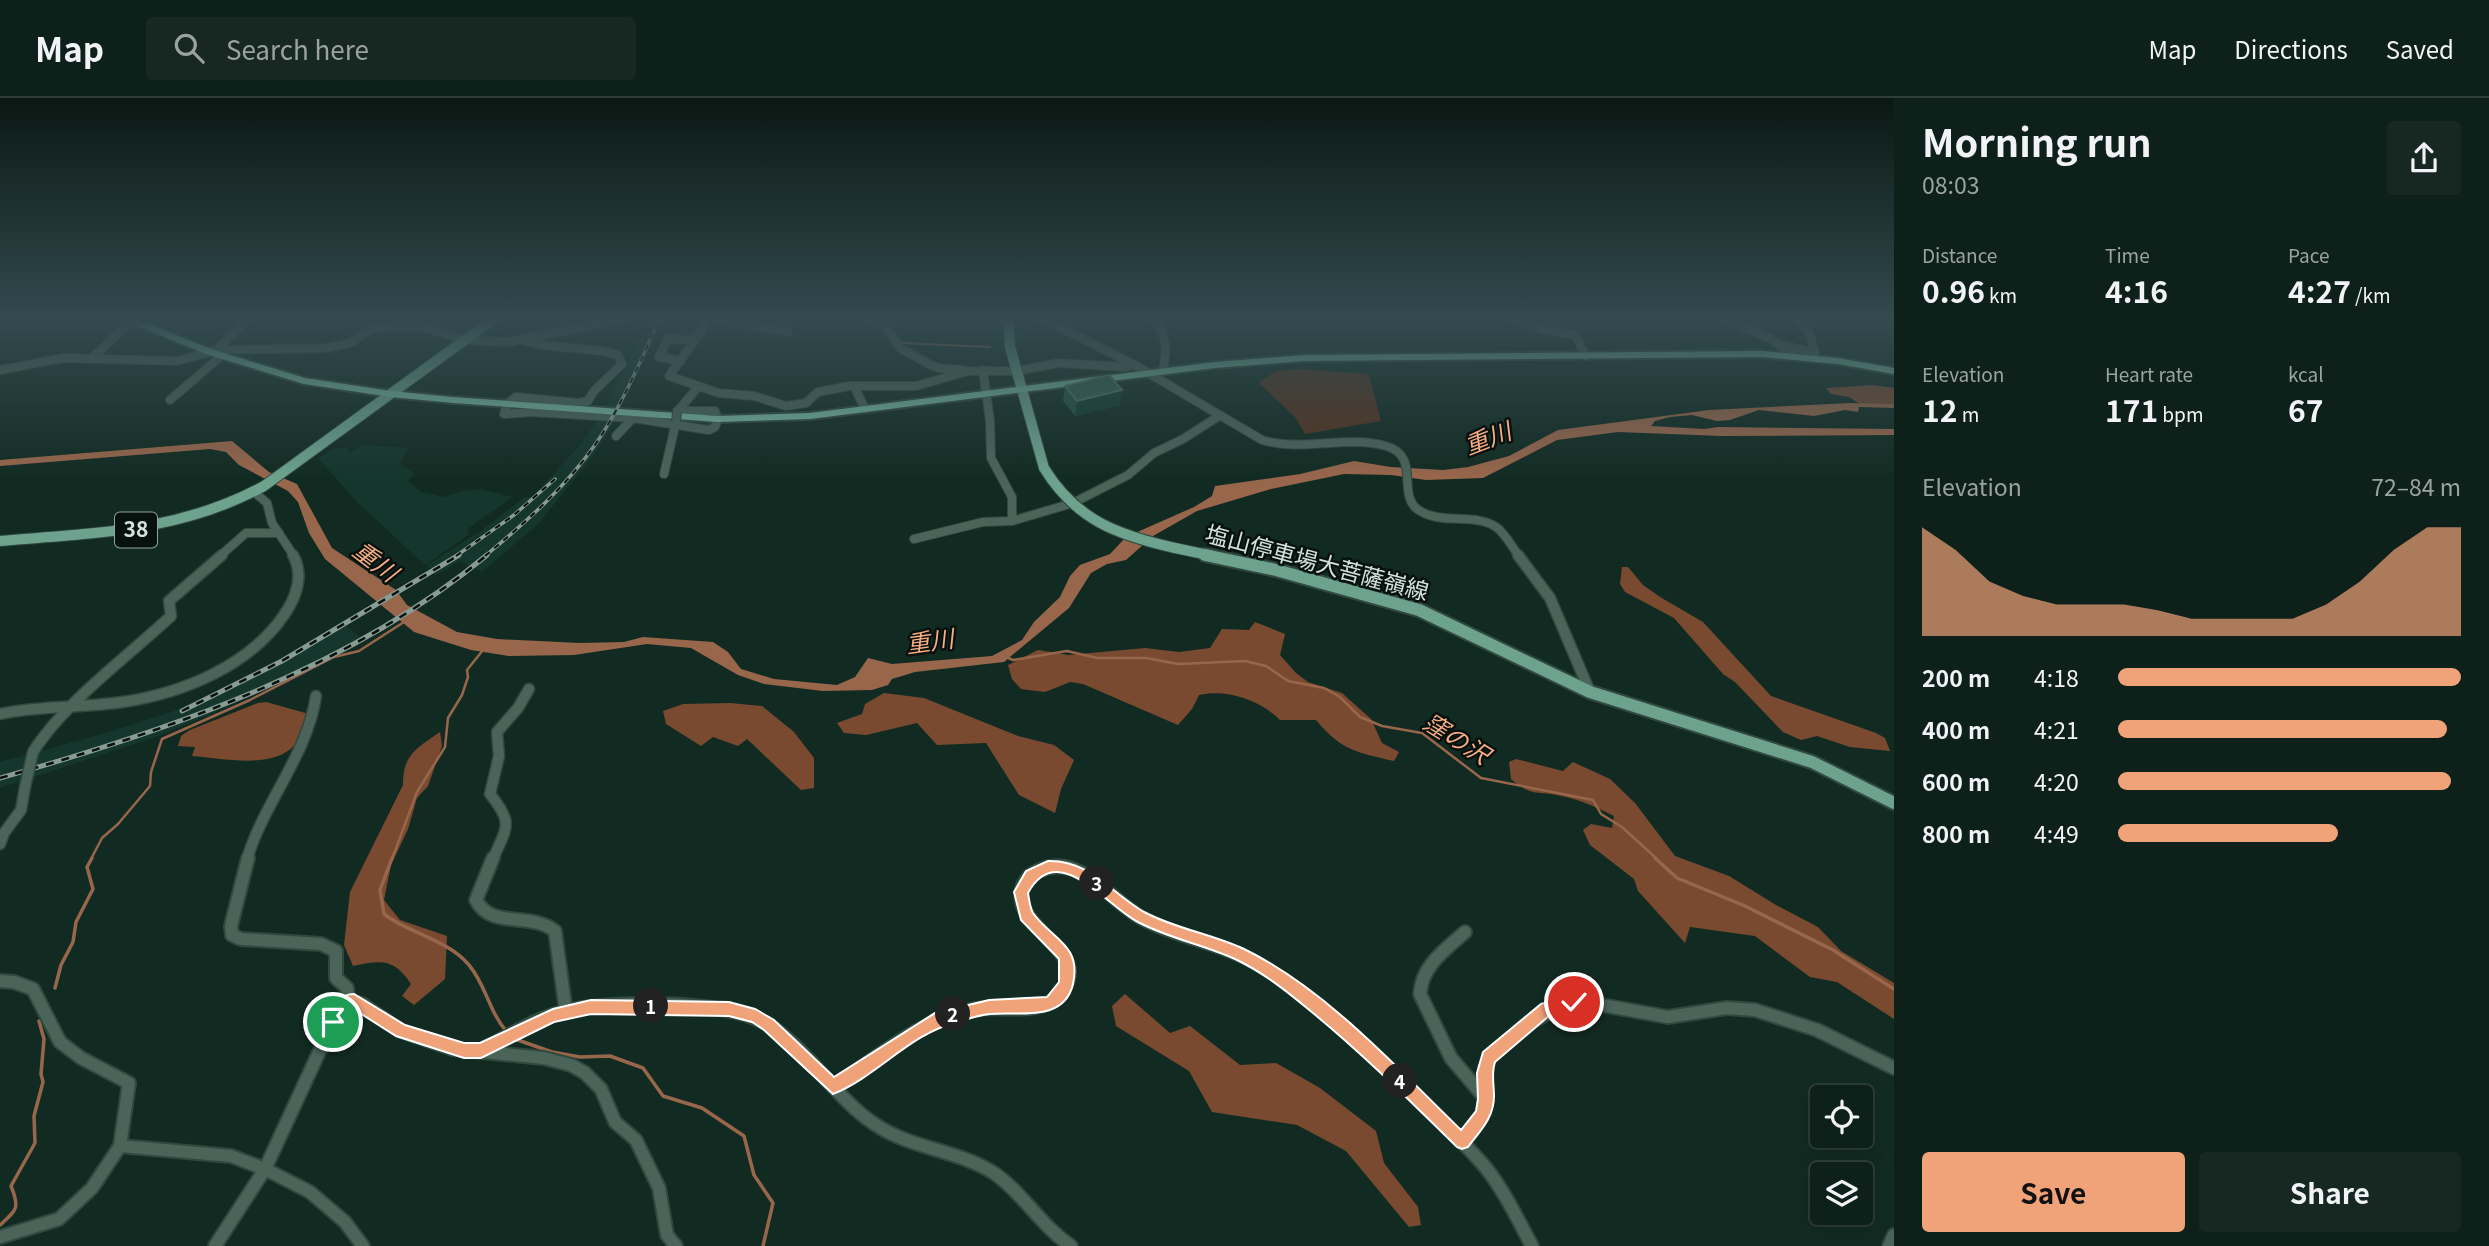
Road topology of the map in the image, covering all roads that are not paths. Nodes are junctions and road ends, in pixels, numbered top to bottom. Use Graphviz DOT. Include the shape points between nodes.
graph roads {
  1 [pos="1016,371"];
  2 [pos="197,372"];
  3 [pos="275,372"];
  4 [pos="422,372"];
  5 [pos="614,372"];
  6 [pos="672,372"];
  7 [pos="966,372"];
  8 [pos="983,372"];
  9 [pos="1147,372"];
  10 [pos="1159,372"];
  11 [pos="1150,373"];
  12 [pos="854,386"];
  13 [pos="698,387"];
  14 [pos="1022,389"];
  15 [pos="391,394"];
  16 [pos="987,394"];
  17 [pos="170,400"];
  18 [pos="507,404"];
  19 [pos="865,409"];
  20 [pos="1219,416"];
  21 [pos="677,417"];
  22 [pos="633,418"];
  23 [pos="718,419"];
  24 [pos="615,436"];
  25 [pos="1044,468"];
  26 [pos="664,474"];
  27 [pos="259,489"];
  28 [pos="1012,521"];
  29 [pos="279,533"];
  30 [pos="914,539"];
  31 [pos="0,541"];
  32 [pos="528,689"];
  33 [pos="1590,692"];
  34 [pos="316,696"];
  35 [pos="74,705"];
  36 [pos="0,714"];
  37 [pos="1894,803"];
  38 [pos="0,844"];
  39 [pos="1465,932"];
  40 [pos="0,981"];
  41 [pos="348,1001"];
  42 [pos="566,1012"];
  43 [pos="481,1050"];
  44 [pos="1894,1068"];
  45 [pos="833,1087"];
  46 [pos="1486,1099"];
  47 [pos="1462,1142"];
  48 [pos="120,1146"];
  49 [pos="265,1169"];
  50 [pos="1894,1235"];
  51 [pos="0,1237"];
  52 [pos="215,1246"];
  53 [pos="363,1246"];
  54 [pos="676,1246"];
  55 [pos="1071,1246"];
  56 [pos="1532,1246"];
  57 [pos="1889,1246"];
  1 -- 14 [label="main road, 塩山停車場大菩薩嶺線"];
  2 -- 17 [label="street"];
  3 -- 15 [label="highway" via="304,381"];
  4 -- 15 [label="main road, 38"];
  5 -- 18 [label="street" via="588,401 519,396"];
  6 -- 13 [label="street" via="669,376"];
  7 -- 12 [label="street" via="916,386"];
  8 -- 16 [label="street"];
  9 -- 11 [label="street"];
  10 -- 11 [label="highway"];
  11 -- 14 [label="highway"];
  11 -- 20 [label="street"];
  12 -- 13 [label="street" via="818,392 806,402 786,406"];
  12 -- 19 [label="street"];
  13 -- 21 [label="street"];
  14 -- 16 [label="highway"];
  14 -- 25 [label="main road, 塩山停車場大菩薩嶺線"];
  15 -- 18 [label="highway"];
  15 -- 27 [label="main road, 38"];
  16 -- 19 [label="highway"];
  16 -- 28 [label="street" via="991,458 1012,497"];
  18 -- 22 [label="street" via="506,415 532,412"];
  18 -- 23 [label="highway"];
  19 -- 23 [label="highway"];
  20 -- 28 [label="street" via="1154,453 1128,475 1073,503"];
  20 -- 33 [label="street" via="1278,445 1371,443 1398,452 1406,467 1411,502 1422,512 1489,523 1499,529 1550,598"];
  21 -- 22 [label="street"];
  21 -- 23 [label="street" via="715,411"];
  21 -- 23 [label="street" via="709,430"];
  21 -- 26 [label="street"];
  22 -- 24 [label="street"];
  25 -- 33 [label="main road, 塩山停車場大菩薩嶺線, bridge" via="1061,496 1084,515 1122,535 1276,570 1419,610"];
  27 -- 29 [label="street" via="267,503 267,516"];
  27 -- 31 [label="main road, 38" via="148,529"];
  28 -- 30 [label="street" via="983,522"];
  29 -- 35 [label="street" via="246,533 169,601 171,616"];
  29 -- 35 [label="street" via="297,563 298,580 284,616 256,645 211,675 170,691 122,702"];
  32 -- 42 [label="street" via="496,732 499,756 490,794 505,813 506,827 476,900 485,914 533,917 555,931"];
  33 -- 37 [label="main road, 塩山停車場大菩薩嶺線" via="1812,762"];
  34 -- 41 [label="street" via="287,774 257,833 231,926 232,935 241,939 321,944 336,951 336,978 347,988"];
  35 -- 36 [label="street"];
  35 -- 38 [label="street, bridge" via="33,752 21,810"];
  39 -- 46 [label="street" via="1428,968 1420,995 1451,1058"];
  40 -- 48 [label="street" via="33,989 60,1042 129,1083"];
  41 -- 43 [label="street" via="362,1004 401,1031 453,1049"];
  41 -- 49 [label="street" via="333,1022"];
  42 -- 43 [label="street"];
  42 -- 45 [label="street" via="611,1005 729,1009 755,1016 784,1037"];
  43 -- 54 [label="street" via="544,1058 586,1073 601,1089 615,1122 636,1140 659,1188 667,1235"];
  44 -- 46 [label="street" via="1819,1032 1752,1009 1672,1017 1574,1002 1546,1009 1489,1057 1484,1073"];
  45 -- 47 [label="street" via="935,1020 989,1007 1052,1002 1066,983 1066,958 1026,915 1021,892 1030,876 1058,866 1091,878 1156,925 1239,954 1289,984 1358,1040"];
  45 -- 55 [label="street" via="851,1107 879,1126 997,1175 1044,1225"];
  46 -- 47 [label="street" via="1483,1115"];
  47 -- 56 [label="street" via="1500,1187"];
  48 -- 49 [label="street" via="231,1156"];
  48 -- 51 [label="street" via="92,1188 59,1219"];
  49 -- 52 [label="street"];
  49 -- 53 [label="street" via="310,1192 345,1222"];
  50 -- 57 [label="street"];
}
